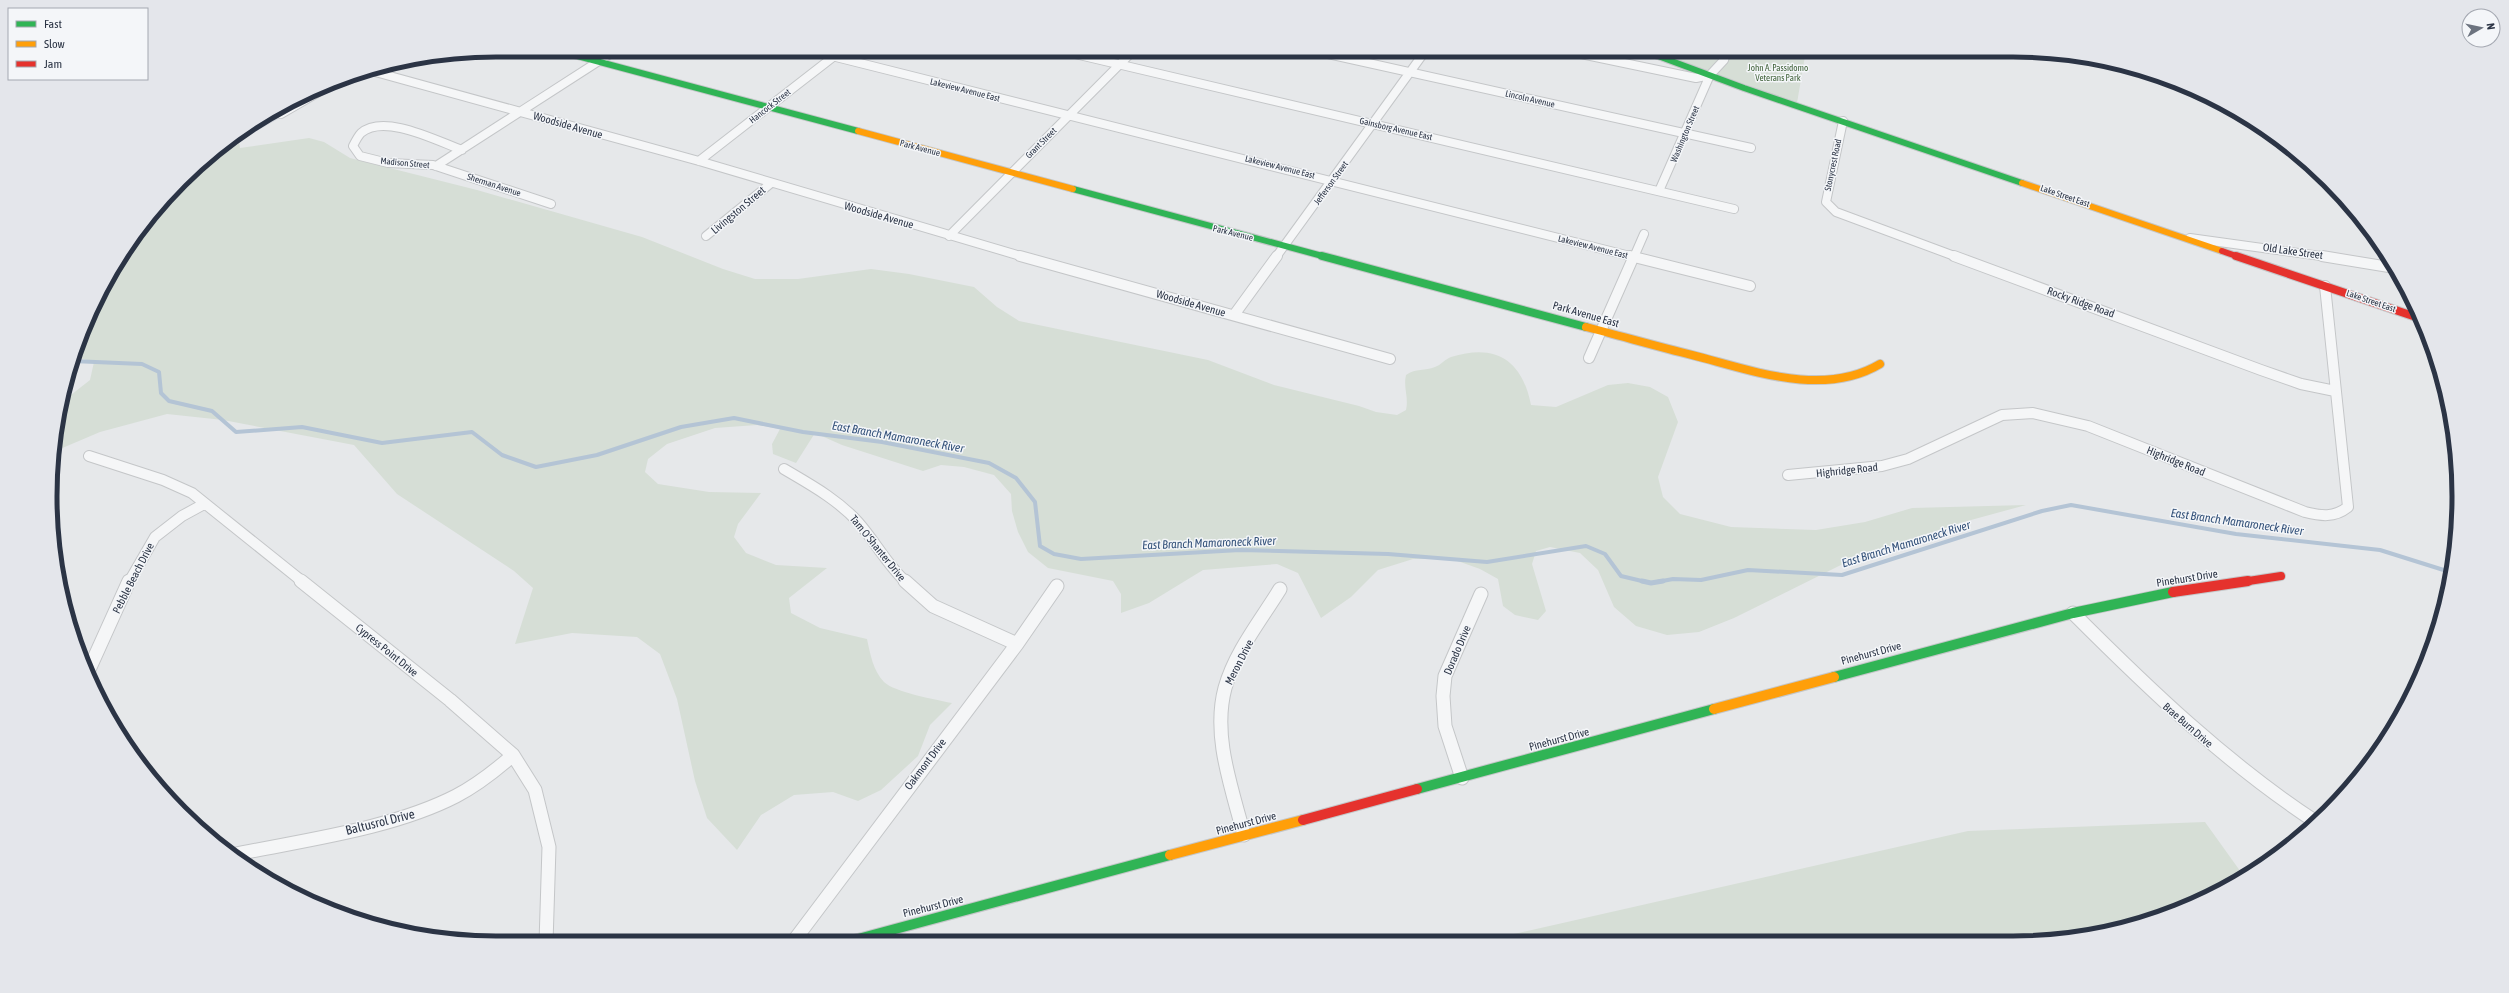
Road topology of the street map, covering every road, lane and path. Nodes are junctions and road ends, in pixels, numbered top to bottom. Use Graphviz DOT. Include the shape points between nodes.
graph roads {
  1 [pos="580,57"];
  2 [pos="606,57"];
  3 [pos="833,57"];
  4 [pos="838,57"];
  5 [pos="1088,57"];
  6 [pos="1126,57"];
  7 [pos="1342,57"];
  8 [pos="1421,57"];
  9 [pos="1596,57"];
  10 [pos="1660,57"];
  11 [pos="1725,57"];
  12 [pos="598,62"];
  13 [pos="1119,64"];
  14 [pos="1409,72"];
  15 [pos="379,73"];
  16 [pos="1710,76"];
  17 [pos="294,106"];
  18 [pos="768,107"];
  19 [pos="521,112"];
  20 [pos="281,114"];
  21 [pos="1068,116"];
  22 [pos="1843,122"];
  23 [pos="1372,124"];
  24 [pos="1686,134"];
  25 [pos="1750,148"];
  26 [pos="462,150"];
  27 [pos="699,161"];
  28 [pos="436,166"];
  29 [pos="1012,173"];
  30 [pos="1333,180"];
  31 [pos="770,184"];
  32 [pos="1659,192"];
  33 [pos="551,204"];
  34 [pos="1829,207"];
  35 [pos="1734,209"];
  36 [pos="1644,234"];
  37 [pos="706,236"];
  38 [pos="949,236"];
  39 [pos="2190,238"];
  40 [pos="1285,246"];
  41 [pos="1634,258"];
  42 [pos="2387,267"];
  43 [pos="1750,286"];
  44 [pos="2325,286"];
  45 [pos="1234,315"];
  46 [pos="2414,316"];
  47 [pos="1601,331"];
  48 [pos="1589,358"];
  49 [pos="1390,359"];
  50 [pos="1880,364"];
  51 [pos="2335,391"];
  52 [pos="89,456"];
  53 [pos="784,469"];
  54 [pos="1788,475"];
  55 [pos="204,504"];
  56 [pos="2281,576"];
  57 [pos="1057,586"];
  58 [pos="1280,589"];
  59 [pos="1481,594"];
  60 [pos="2073,613"];
  61 [pos="1017,644"];
  62 [pos="91,667"];
  63 [pos="513,755"];
  64 [pos="1462,778"];
  65 [pos="2311,818"];
  66 [pos="1244,835"];
  67 [pos="241,854"];
  68 [pos="546,936"];
  69 [pos="797,936"];
  70 [pos="869,936"];
  1 -- 12 [label="street, Park Avenue"];
  2 -- 12 [label="street, Madison Street"];
  3 -- 18 [label="street, Hancock Street"];
  4 -- 21 [label="street, Lakeview Avenue East"];
  5 -- 13 [label="street, Gainsborg Avenue East"];
  6 -- 13 [label="street, Grant Street"];
  7 -- 14 [label="street, Lincoln Avenue"];
  8 -- 14 [label="street, Jefferson Street"];
  9 -- 16 [label="street" via="1696,78"];
  10 -- 16 [label="street, Lake Street East"];
  11 -- 16 [label="street, Washington Street"];
  12 -- 18 [label="street, Park Avenue"];
  12 -- 19 [label="street, Madison Street"];
  13 -- 21 [label="street, Grant Street"];
  13 -- 23 [label="street, Gainsborg Avenue East"];
  14 -- 23 [label="street, Jefferson Street"];
  14 -- 24 [label="street, Lincoln Avenue"];
  15 -- 19 [label="street, Woodside Avenue"];
  16 -- 22 [label="street, Lake Street East"];
  16 -- 24 [label="street, Washington Street"];
  17 -- 20 [label="street"];
  18 -- 27 [label="street, Hancock Street"];
  18 -- 29 [label="street, Park Avenue"];
  19 -- 26 [label="street, Madison Street"];
  19 -- 27 [label="street, Woodside Avenue"];
  21 -- 29 [label="street, Grant Street"];
  21 -- 30 [label="street, Lakeview Avenue East"];
  22 -- 34 [label="street, Stonycrest Road" via="1826,202"];
  22 -- 39 [label="street, Lake Street East"];
  23 -- 30 [label="street, Jefferson Street"];
  23 -- 32 [label="street, Gainsborg Avenue East"];
  24 -- 25 [label="street, Lincoln Avenue"];
  24 -- 32 [label="street, Washington Street"];
  26 -- 28 [label="street, Madison Street"];
  26 -- 28 [label="street, Madison Street" via="401,127 386,125 372,127 360,133 353,146 360,156 388,163"];
  27 -- 31 [label="street, Woodside Avenue"];
  28 -- 33 [label="street, Sherman Avenue"];
  29 -- 38 [label="street, Grant Street"];
  29 -- 40 [label="street, Park Avenue"];
  30 -- 40 [label="street, Jefferson Street"];
  30 -- 41 [label="street, Lakeview Avenue East"];
  31 -- 37 [label="street, Livingston Street"];
  31 -- 38 [label="street, Woodside Avenue"];
  32 -- 35 [label="street, Gainsborg Avenue East"];
  34 -- 51 [label="street, Rocky Ridge Road" via="2261,370 2301,384"];
  36 -- 41 [label="street"];
  38 -- 45 [label="street, Woodside Avenue"];
  39 -- 42 [label="street, Old Lake Street"];
  39 -- 44 [label="street, Lake Street East"];
  40 -- 45 [label="street, Jefferson Street"];
  40 -- 47 [label="street, Park Avenue East"];
  41 -- 43 [label="street, Lakeview Avenue East"];
  41 -- 47 [label="street"];
  44 -- 46 [label="street, Lake Street East"];
  44 -- 51 [label="street, Highridge Road"];
  45 -- 49 [label="street, Woodside Avenue"];
  47 -- 48 [label="street"];
  47 -- 50 [label="street, Park Avenue East" via="1736,367 1780,375 1851,378 1868,373"];
  51 -- 54 [label="street, Highridge Road" via="2348,507 2340,514 2322,516 2305,512 2088,426 2033,413 2002,415 1908,459 1882,466"];
  52 -- 55 [label="street, Cypress Point Drive" via="164,480 192,493"];
  53 -- 61 [label="street, Tam O'Shanter Drive" via="835,499 859,522 895,572 934,606"];
  55 -- 62 [label="street, Pebble Beach Drive" via="182,516 154,537 130,581"];
  55 -- 63 [label="street, Cypress Point Drive" via="450,700"];
  56 -- 60 [label="street, Pinehurst Drive" via="2167,593"];
  57 -- 61 [label="street, Oakmont Drive"];
  58 -- 66 [label="street, Meron Drive" via="1234,666 1225,688 1222,706 1222,738"];
  59 -- 64 [label="street, Dorado Drive" via="1445,676 1445,726"];
  60 -- 64 [label="street, Pinehurst Drive"];
  60 -- 65 [label="street, Brae Burn Drive" via="2162,702 2231,763"];
  61 -- 69 [label="street, Oakmont Drive"];
  63 -- 67 [label="street, Baltusrol Drive" via="494,774 464,792 412,816"];
  63 -- 68 [label="street, Cypress Point Drive" via="535,790 548,847"];
  64 -- 66 [label="street, Pinehurst Drive"];
  66 -- 70 [label="street, Pinehurst Drive"];
}
